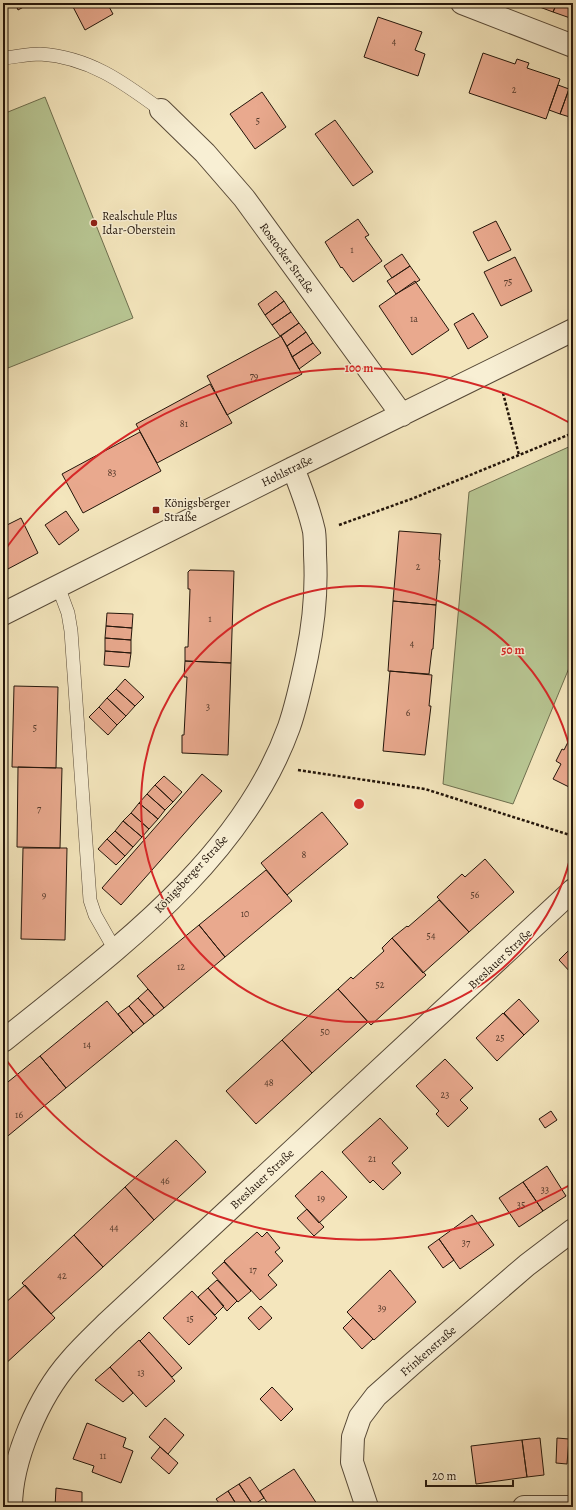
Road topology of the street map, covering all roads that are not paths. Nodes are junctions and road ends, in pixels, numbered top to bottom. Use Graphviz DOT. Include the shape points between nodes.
graph roads {
  1 [pos="462,3"];
  2 [pos="573,46"];
  3 [pos="3,58"];
  4 [pos="161,110"];
  5 [pos="573,330"];
  6 [pos="402,415"];
  7 [pos="293,468"];
  8 [pos="58,586"];
  9 [pos="3,614"];
  10 [pos="573,890"];
  11 [pos="115,950"];
  12 [pos="3,1042"];
  13 [pos="573,1230"];
  14 [pos="11,1507"];
  15 [pos="367,1507"];
  16 [pos="524,1507"];
  17 [pos="570,1507"];
  1 -- 2 [label="street"];
  3 -- 4 [label="lane" via="39,54 77,60 103,70"];
  4 -- 6 [label="street, Rostocker Straße" via="205,153 244,198"];
  5 -- 6 [label="street, Hohlstraße"];
  6 -- 7 [label="street, Hohlstraße"];
  7 -- 8 [label="street, Hohlstraße"];
  7 -- 11 [label="street, Königsberger Straße" via="306,501 314,533 316,584 312,633 289,727 272,766 246,810 217,850 179,892"];
  8 -- 9 [label="street, Hohlstraße"];
  8 -- 11 [label="lane" via="68,613 71,631 90,900 95,915"];
  10 -- 14 [label="street, Breslauer Straße" via="114,1316 69,1362 39,1406 20,1453"];
  11 -- 12 [label="street, Königsberger Straße"];
  13 -- 15 [label="street, Frinkenstraße" via="527,1265 412,1364 376,1396 360,1417 352,1437 352,1462"];
  16 -- 17 [label="street"];
}
